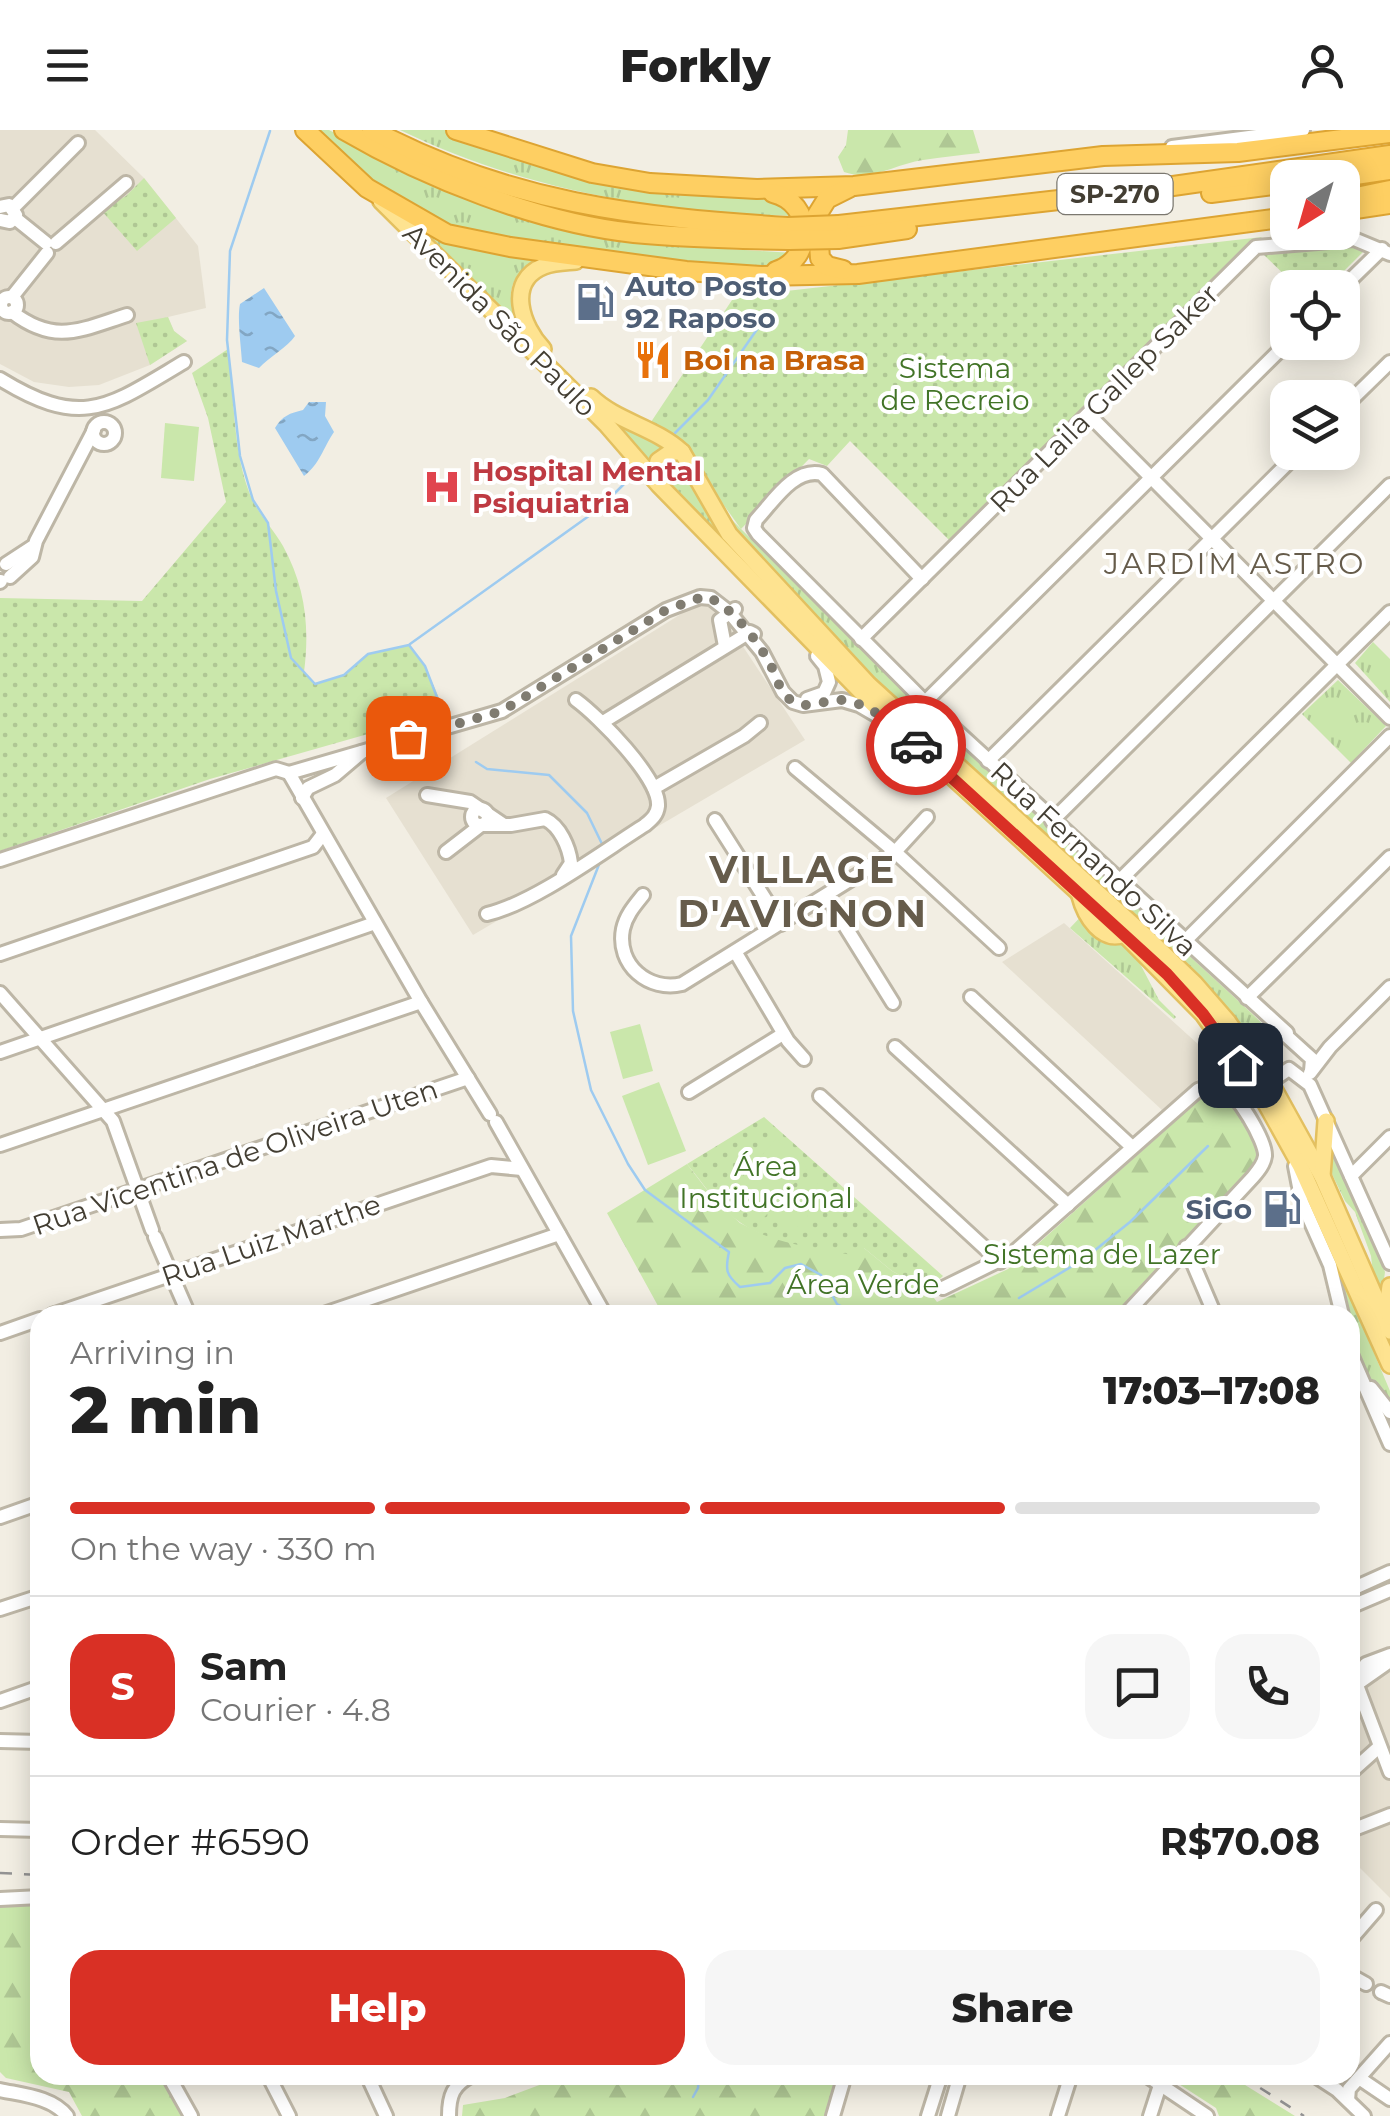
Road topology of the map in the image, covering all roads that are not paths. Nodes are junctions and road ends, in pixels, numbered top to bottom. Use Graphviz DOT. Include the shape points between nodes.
graph roads {
  1 [pos="306,130"];
  2 [pos="344,130"];
  3 [pos="372,130"];
  4 [pos="456,130"];
  5 [pos="491,130"];
  6 [pos="1303,130"];
  7 [pos="1390,133"];
  8 [pos="78,143"];
  9 [pos="528,154"];
  10 [pos="1390,155"];
  11 [pos="1103,156"];
  12 [pos="1390,170"];
  13 [pos="1360,174"];
  14 [pos="126,182"];
  15 [pos="1270,185"];
  16 [pos="854,186"];
  17 [pos="367,188"];
  18 [pos="757,189"];
  19 [pos="1390,190"];
  20 [pos="1360,196"];
  21 [pos="1390,204"];
  22 [pos="1360,208"];
  23 [pos="9,211"];
  24 [pos="1270,217"];
  25 [pos="0,220"];
  26 [pos="839,232"];
  27 [pos="788,234"];
  28 [pos="50,246"];
  29 [pos="1386,252"];
  30 [pos="600,260"];
  31 [pos="1360,273"];
  32 [pos="858,274"];
  33 [pos="761,276"];
  34 [pos="6,306"];
  35 [pos="127,316"];
  36 [pos="1270,360"];
  37 [pos="184,362"];
  38 [pos="1390,362"];
  39 [pos="0,379"];
  40 [pos="1360,391"];
  41 [pos="1088,415"];
  42 [pos="93,438"];
  43 [pos="682,452"];
  44 [pos="1281,470"];
  45 [pos="1151,478"];
  46 [pos="1390,485"];
  47 [pos="660,486"];
  48 [pos="1212,539"];
  49 [pos="3,571"];
  50 [pos="922,579"];
  51 [pos="1274,600"];
  52 [pos="732,610"];
  53 [pos="1390,612"];
  54 [pos="793,625"];
  55 [pos="747,633"];
  56 [pos="861,639"];
  57 [pos="725,646"];
  58 [pos="776,660"];
  59 [pos="1337,665"];
  60 [pos="576,700"];
  61 [pos="924,702"];
  62 [pos="1390,718"];
  63 [pos="603,722"];
  64 [pos="760,723"];
  65 [pos="902,732"];
  66 [pos="1390,736"];
  67 [pos="365,749"];
  68 [pos="988,761"];
  69 [pos="795,768"];
  70 [pos="289,773"];
  71 [pos="654,788"];
  72 [pos="427,795"];
  73 [pos="302,798"];
  74 [pos="927,817"];
  75 [pos="482,818"];
  76 [pos="715,820"];
  77 [pos="1052,820"];
  78 [pos="323,834"];
  79 [pos="446,852"];
  80 [pos="894,852"];
  81 [pos="1390,857"];
  82 [pos="0,860"];
  83 [pos="577,862"];
  84 [pos="1118,882"];
  85 [pos="643,895"];
  86 [pos="827,897"];
  87 [pos="487,914"];
  88 [pos="375,924"];
  89 [pos="781,924"];
  90 [pos="1184,942"];
  91 [pos="999,948"];
  92 [pos="736,953"];
  93 [pos="0,954"];
  94 [pos="1390,987"];
  95 [pos="0,992"];
  96 [pos="970,997"];
  97 [pos="1247,998"];
  98 [pos="421,1002"];
  99 [pos="893,1004"];
  100 [pos="1228,1022"];
  101 [pos="1278,1030"];
  102 [pos="783,1034"];
  103 [pos="40,1039"];
  104 [pos="895,1047"];
  105 [pos="1330,1047"];
  106 [pos="0,1052"];
  107 [pos="804,1060"];
  108 [pos="1309,1066"];
  109 [pos="1289,1069"];
  110 [pos="468,1078"];
  111 [pos="1270,1082"];
  112 [pos="689,1092"];
  113 [pos="820,1096"];
  114 [pos="1264,1100"];
  115 [pos="102,1110"];
  116 [pos="1326,1121"];
  117 [pos="1284,1136"];
  118 [pos="1390,1137"];
  119 [pos="0,1145"];
  120 [pos="1132,1147"];
  121 [pos="512,1150"];
  122 [pos="492,1166"];
  123 [pos="522,1169"];
  124 [pos="1322,1176"];
  125 [pos="1351,1176"];
  126 [pos="138,1190"];
  127 [pos="1068,1204"];
  128 [pos="0,1230"];
  129 [pos="560,1234"];
  130 [pos="1186,1247"];
  131 [pos="1000,1262"];
  132 [pos="1390,1263"];
  133 [pos="171,1274"];
  134 [pos="1390,1286"];
  135 [pos="943,1288"];
  136 [pos="101,1305"];
  137 [pos="185,1305"];
  138 [pos="351,1305"];
  139 [pos="597,1305"];
  140 [pos="1134,1305"];
  141 [pos="1211,1305"];
  142 [pos="1340,1305"];
  143 [pos="1390,1316"];
  144 [pos="30,1323"];
  145 [pos="1390,1331"];
  146 [pos="0,1334"];
  147 [pos="1390,1364"];
  148 [pos="1360,1369"];
  149 [pos="1360,1375"];
  150 [pos="1374,1408"];
  151 [pos="1390,1412"];
  152 [pos="1390,1428"];
  153 [pos="1390,1444"];
  154 [pos="30,1506"];
  155 [pos="0,1517"];
  156 [pos="1390,1572"];
  157 [pos="1360,1586"];
  158 [pos="1390,1590"];
  159 [pos="30,1600"];
  160 [pos="1360,1603"];
  161 [pos="0,1610"];
  162 [pos="1390,1658"];
  163 [pos="1360,1670"];
  164 [pos="30,1691"];
  165 [pos="0,1700"];
  166 [pos="1360,1704"];
  167 [pos="0,1741"];
  168 [pos="30,1742"];
  169 [pos="1380,1747"];
  170 [pos="1360,1764"];
  171 [pos="1390,1772"];
  172 [pos="1390,1815"];
  173 [pos="1360,1827"];
  174 [pos="0,1829"];
  175 [pos="30,1830"];
  176 [pos="30,1898"];
  177 [pos="0,1899"];
  178 [pos="1376,1910"];
  179 [pos="1360,1928"];
  180 [pos="1360,1981"];
  181 [pos="1366,1984"];
  182 [pos="1390,2042"];
  183 [pos="1360,2077"];
  184 [pos="1360,2079"];
  185 [pos="174,2085"];
  186 [pos="273,2085"];
  187 [pos="371,2085"];
  188 [pos="457,2085"];
  189 [pos="842,2085"];
  190 [pos="938,2085"];
  191 [pos="957,2085"];
  192 [pos="1067,2085"];
  193 [pos="1160,2085"];
  194 [pos="1161,2085"];
  195 [pos="1328,2085"];
  196 [pos="1352,2085"];
  197 [pos="0,2090"];
  198 [pos="1390,2099"];
  199 [pos="1348,2100"];
  200 [pos="68,2116"];
  201 [pos="191,2116"];
  202 [pos="289,2116"];
  203 [pos="386,2116"];
  204 [pos="450,2116"];
  205 [pos="833,2116"];
  206 [pos="928,2116"];
  207 [pos="948,2116"];
  208 [pos="1058,2116"];
  209 [pos="1150,2116"];
  210 [pos="1207,2116"];
  211 [pos="1364,2116"];
  1 -- 17 [label="highway, SP-270"];
  2 -- 27 [label="highway, SP-270" via="420,170 557,216 630,232"];
  3 -- 27 [label="highway, SP-270" via="424,157 559,200"];
  4 -- 9 [label="highway, SP-270"];
  5 -- 9 [label="street"];
  6 -- 11 [label="street"];
  7 -- 11 [label="highway, SP-270" via="1238,152"];
  8 -- 23 [label="street"];
  9 -- 18 [label="highway, SP-270" via="650,182"];
  10 -- 26 [label="highway, SP-270"];
  11 -- 16 [label="highway, SP-270"];
  12 -- 13 [label="highway"];
  14 -- 28 [label="street"];
  15 -- 26 [label="highway, SP-270"];
  16 -- 18 [label="highway, SP-270"];
  16 -- 32 [label="highway" via="821,207 817,248 827,266"];
  17 -- 30 [label="highway, SP-270" via="447,234"];
  17 -- 47 [label="main road, Avenida São Paulo"];
  18 -- 33 [label="highway" via="792,200 802,213 802,249 794,263"];
  19 -- 20 [label="highway"];
  21 -- 22 [label="highway"];
  23 -- 25 [label="street" via="8,223"];
  23 -- 28 [label="street"];
  24 -- 32 [label="highway, SP-270"];
  26 -- 27 [label="highway, SP-270, bridge"];
  28 -- 34 [label="street"];
  29 -- 31 [label="street"];
  29 -- 41 [label="street, Rua Laila Gallep Saker" via="1354,239 1256,247"];
  30 -- 33 [label="highway, SP-270"];
  30 -- 43 [label="main road, Avenida São Paulo" via="537,269 521,293 523,321 598,404"];
  32 -- 33 [label="highway, SP-270"];
  34 -- 35 [label="street" via="32,326 55,332"];
  36 -- 45 [label="street"];
  37 -- 39 [label="street" via="117,402 91,409 46,403"];
  38 -- 40 [label="street"];
  41 -- 45 [label="street"];
  41 -- 50 [label="street, Rua Laila Gallep Saker"];
  42 -- 49 [label="street" via="32,556"];
  43 -- 47 [label="main road" via="658,460 654,474"];
  43 -- 100 [label="main road, Avenida São Paulo" via="729,534 870,685 1143,934"];
  44 -- 48 [label="street"];
  45 -- 48 [label="street"];
  45 -- 61 [label="street"];
  46 -- 51 [label="street"];
  47 -- 54 [label="main road, Avenida São Paulo"];
  48 -- 51 [label="street"];
  48 -- 68 [label="street"];
  50 -- 56 [label="street, Rua Laila Gallep Saker"];
  50 -- 56 [label="street, Rua Fernando Silva" via="822,474 799,475 754,528"];
  51 -- 59 [label="street"];
  51 -- 77 [label="street"];
  52 -- 55 [label="street"];
  52 -- 57 [label="street" via="720,620"];
  52 -- 58 [label="street"];
  52 -- 67 [label="street" via="705,596 666,610 502,711"];
  53 -- 59 [label="street"];
  54 -- 58 [label="street" via="825,666 827,689 812,698 794,696"];
  54 -- 65 [label="main road, Avenida São Paulo"];
  55 -- 57 [label="street"];
  55 -- 58 [label="street"];
  55 -- 65 [label="street" via="792,702 849,702"];
  56 -- 61 [label="street, Rua Fernando Silva"];
  57 -- 63 [label="street"];
  59 -- 62 [label="street"];
  59 -- 84 [label="street"];
  60 -- 63 [label="street"];
  61 -- 68 [label="street, Rua Fernando Silva"];
  63 -- 71 [label="street"];
  64 -- 71 [label="street"];
  65 -- 114 [label="main road, Avenida São Paulo" via="1203,1014"];
  66 -- 90 [label="street"];
  67 -- 70 [label="street"];
  67 -- 73 [label="street"];
  68 -- 77 [label="street, Rua Fernando Silva"];
  69 -- 80 [label="street"];
  70 -- 73 [label="street"];
  70 -- 82 [label="street" via="276,769"];
  71 -- 83 [label="street" via="654,818"];
  72 -- 75 [label="street"];
  73 -- 78 [label="street"];
  74 -- 80 [label="street"];
  75 -- 79 [label="street"];
  75 -- 83 [label="street" via="507,826 545,819"];
  76 -- 89 [label="street"];
  77 -- 84 [label="street, Rua Fernando Silva"];
  78 -- 88 [label="street"];
  78 -- 93 [label="street" via="313,847"];
  80 -- 86 [label="street"];
  80 -- 91 [label="street"];
  81 -- 97 [label="street"];
  83 -- 87 [label="street" via="506,910"];
  84 -- 90 [label="street, Rua Fernando Silva"];
  85 -- 92 [label="street" via="628,914 622,938 628,961 644,979 682,984"];
  86 -- 89 [label="street"];
  86 -- 99 [label="street"];
  88 -- 98 [label="street"];
  88 -- 103 [label="street"];
  89 -- 92 [label="street"];
  90 -- 97 [label="street, Rua Fernando Silva"];
  92 -- 102 [label="street"];
  94 -- 105 [label="street"];
  95 -- 103 [label="street"];
  96 -- 120 [label="street"];
  97 -- 101 [label="street, Rua Fernando Silva"];
  98 -- 110 [label="street"];
  98 -- 115 [label="street"];
  100 -- 101 [label="street" via="1253,1045"];
  100 -- 111 [label="main road, Avenida São Paulo"];
  101 -- 108 [label="street, Rua Fernando Silva"];
  102 -- 107 [label="street"];
  102 -- 112 [label="street"];
  103 -- 106 [label="street"];
  103 -- 115 [label="street"];
  104 -- 127 [label="street"];
  105 -- 108 [label="street"];
  105 -- 108 [label="street"];
  108 -- 109 [label="street"];
  108 -- 109 [label="street" via="1296,1060"];
  108 -- 116 [label="street"];
  109 -- 111 [label="street"];
  110 -- 121 [label="street"];
  110 -- 126 [label="street, Rua Vicentina de Oliveira Uten"];
  111 -- 114 [label="main road"];
  111 -- 124 [label="main road, Avenida São Paulo"];
  113 -- 131 [label="street"];
  114 -- 117 [label="main road, Avenida São Paulo"];
  115 -- 119 [label="street"];
  115 -- 126 [label="street" via="113,1121"];
  116 -- 124 [label="main road"];
  116 -- 125 [label="street"];
  117 -- 142 [label="street"];
  117 -- 147 [label="main road, Avenida São Paulo"];
  118 -- 125 [label="street"];
  120 -- 127 [label="street"];
  120 -- 130 [label="street" via="1198,1090 1212,1086 1234,1096 1263,1141 1260,1168"];
  121 -- 122 [label="street"];
  121 -- 123 [label="street"];
  122 -- 123 [label="street"];
  122 -- 133 [label="street, Rua Luiz Marthe"];
  123 -- 129 [label="street"];
  124 -- 145 [label="main road, Avenida São Paulo"];
  125 -- 132 [label="street"];
  126 -- 128 [label="street, Rua Vicentina de Oliveira Uten"];
  126 -- 133 [label="street"];
  127 -- 131 [label="street"];
  129 -- 138 [label="street"];
  129 -- 139 [label="street"];
  130 -- 140 [label="street"];
  130 -- 141 [label="street"];
  131 -- 135 [label="street"];
  133 -- 136 [label="street, Rua Luiz Marthe"];
  133 -- 137 [label="street"];
  134 -- 143 [label="main road"];
  144 -- 146 [label="street"];
  148 -- 151 [label="street"];
  149 -- 150 [label="street"];
  150 -- 152 [label="street"];
  150 -- 153 [label="street"];
  154 -- 155 [label="street"];
  156 -- 157 [label="street"];
  158 -- 160 [label="street"];
  159 -- 161 [label="street"];
  162 -- 163 [label="street"];
  164 -- 165 [label="street"];
  166 -- 169 [label="street"];
  167 -- 168 [label="street"];
  169 -- 170 [label="street"];
  169 -- 171 [label="street"];
  172 -- 173 [label="street"];
  174 -- 175 [label="street"];
  176 -- 177 [label="street"];
  178 -- 179 [label="street"];
  180 -- 181 [label="street"];
  182 -- 183 [label="street"];
  184 -- 198 [label="street"];
  185 -- 201 [label="street"];
  186 -- 202 [label="street"];
  187 -- 203 [label="street"];
  188 -- 204 [label="street"];
  189 -- 205 [label="street"];
  190 -- 206 [label="street"];
  191 -- 207 [label="street"];
  192 -- 208 [label="street"];
  193 -- 209 [label="street"];
  194 -- 210 [label="street"];
  195 -- 199 [label="street"];
  196 -- 199 [label="street"];
  197 -- 200 [label="street" via="60,2106"];
  199 -- 211 [label="street"];
}
